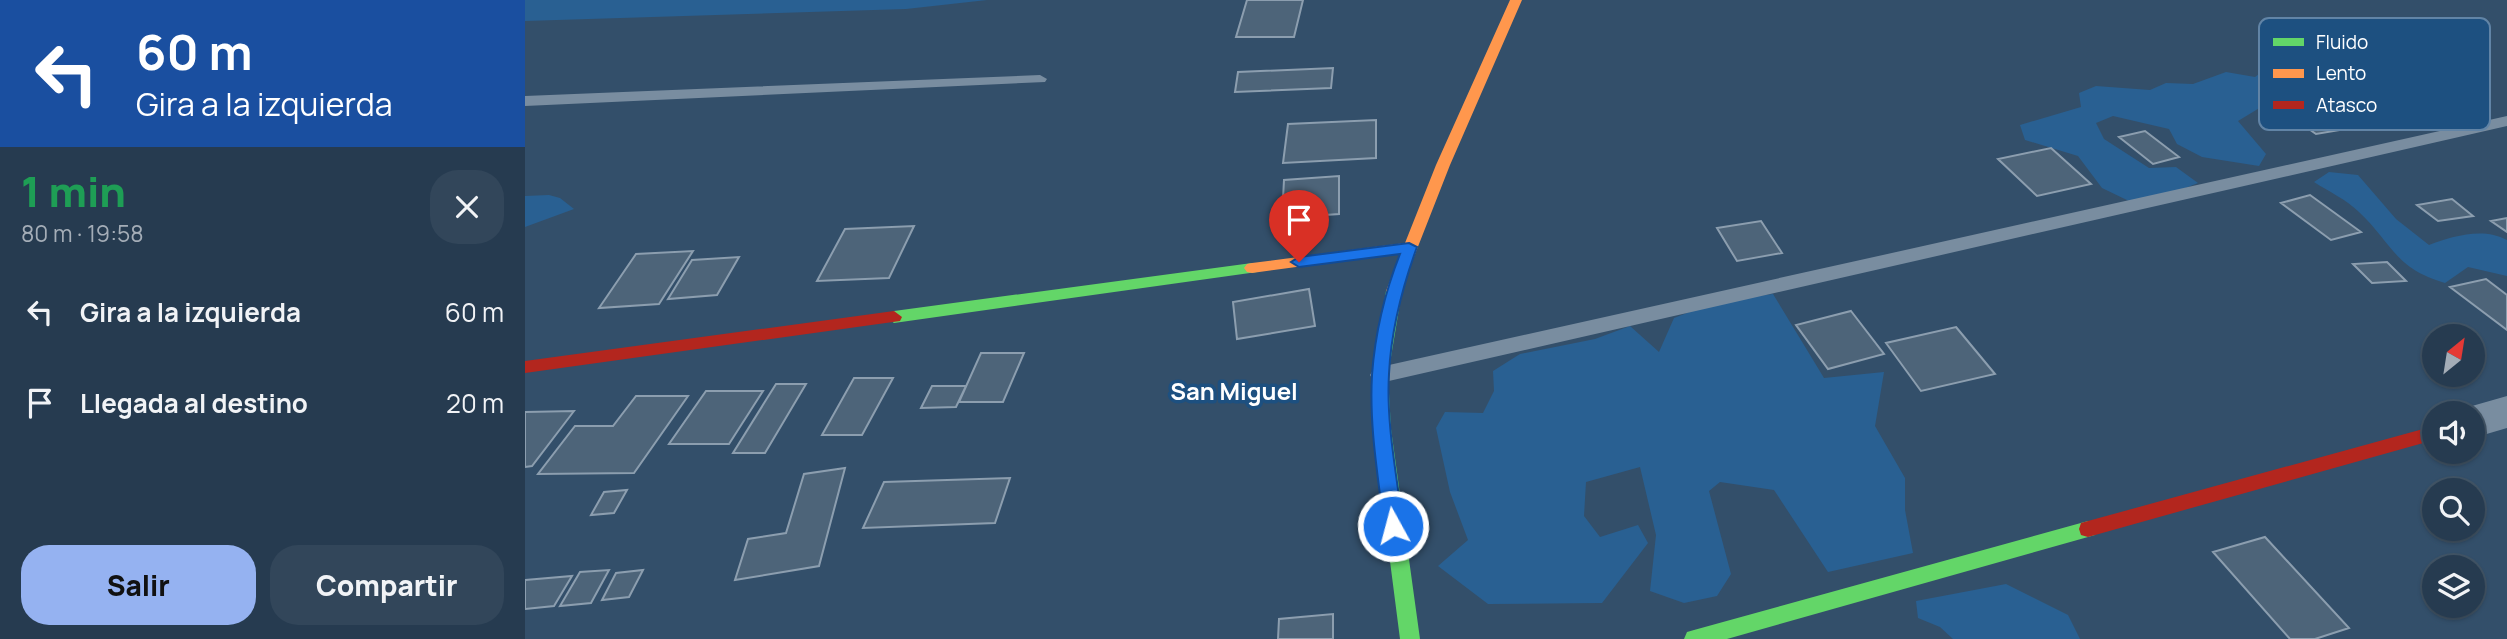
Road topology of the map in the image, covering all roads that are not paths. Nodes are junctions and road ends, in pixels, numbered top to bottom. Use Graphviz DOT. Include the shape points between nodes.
graph roads {
  1 [pos="1516,0"];
  2 [pos="1040,79"];
  3 [pos="525,101"];
  4 [pos="2467,130"];
  5 [pos="1409,247"];
  6 [pos="525,367"];
  7 [pos="1380,374"];
  8 [pos="2507,412"];
  9 [pos="2485,418"];
  10 [pos="2422,436"];
  11 [pos="1410,639"];
  12 [pos="1694,639"];
  1 -- 5 [label="street"];
  2 -- 3 [label="lane"];
  4 -- 7 [label="lane"];
  5 -- 6 [label="street"];
  5 -- 7 [label="street" via="1394,290"];
  7 -- 11 [label="street" via="1382,429"];
  8 -- 9 [label="street"];
  10 -- 12 [label="street"];
}
